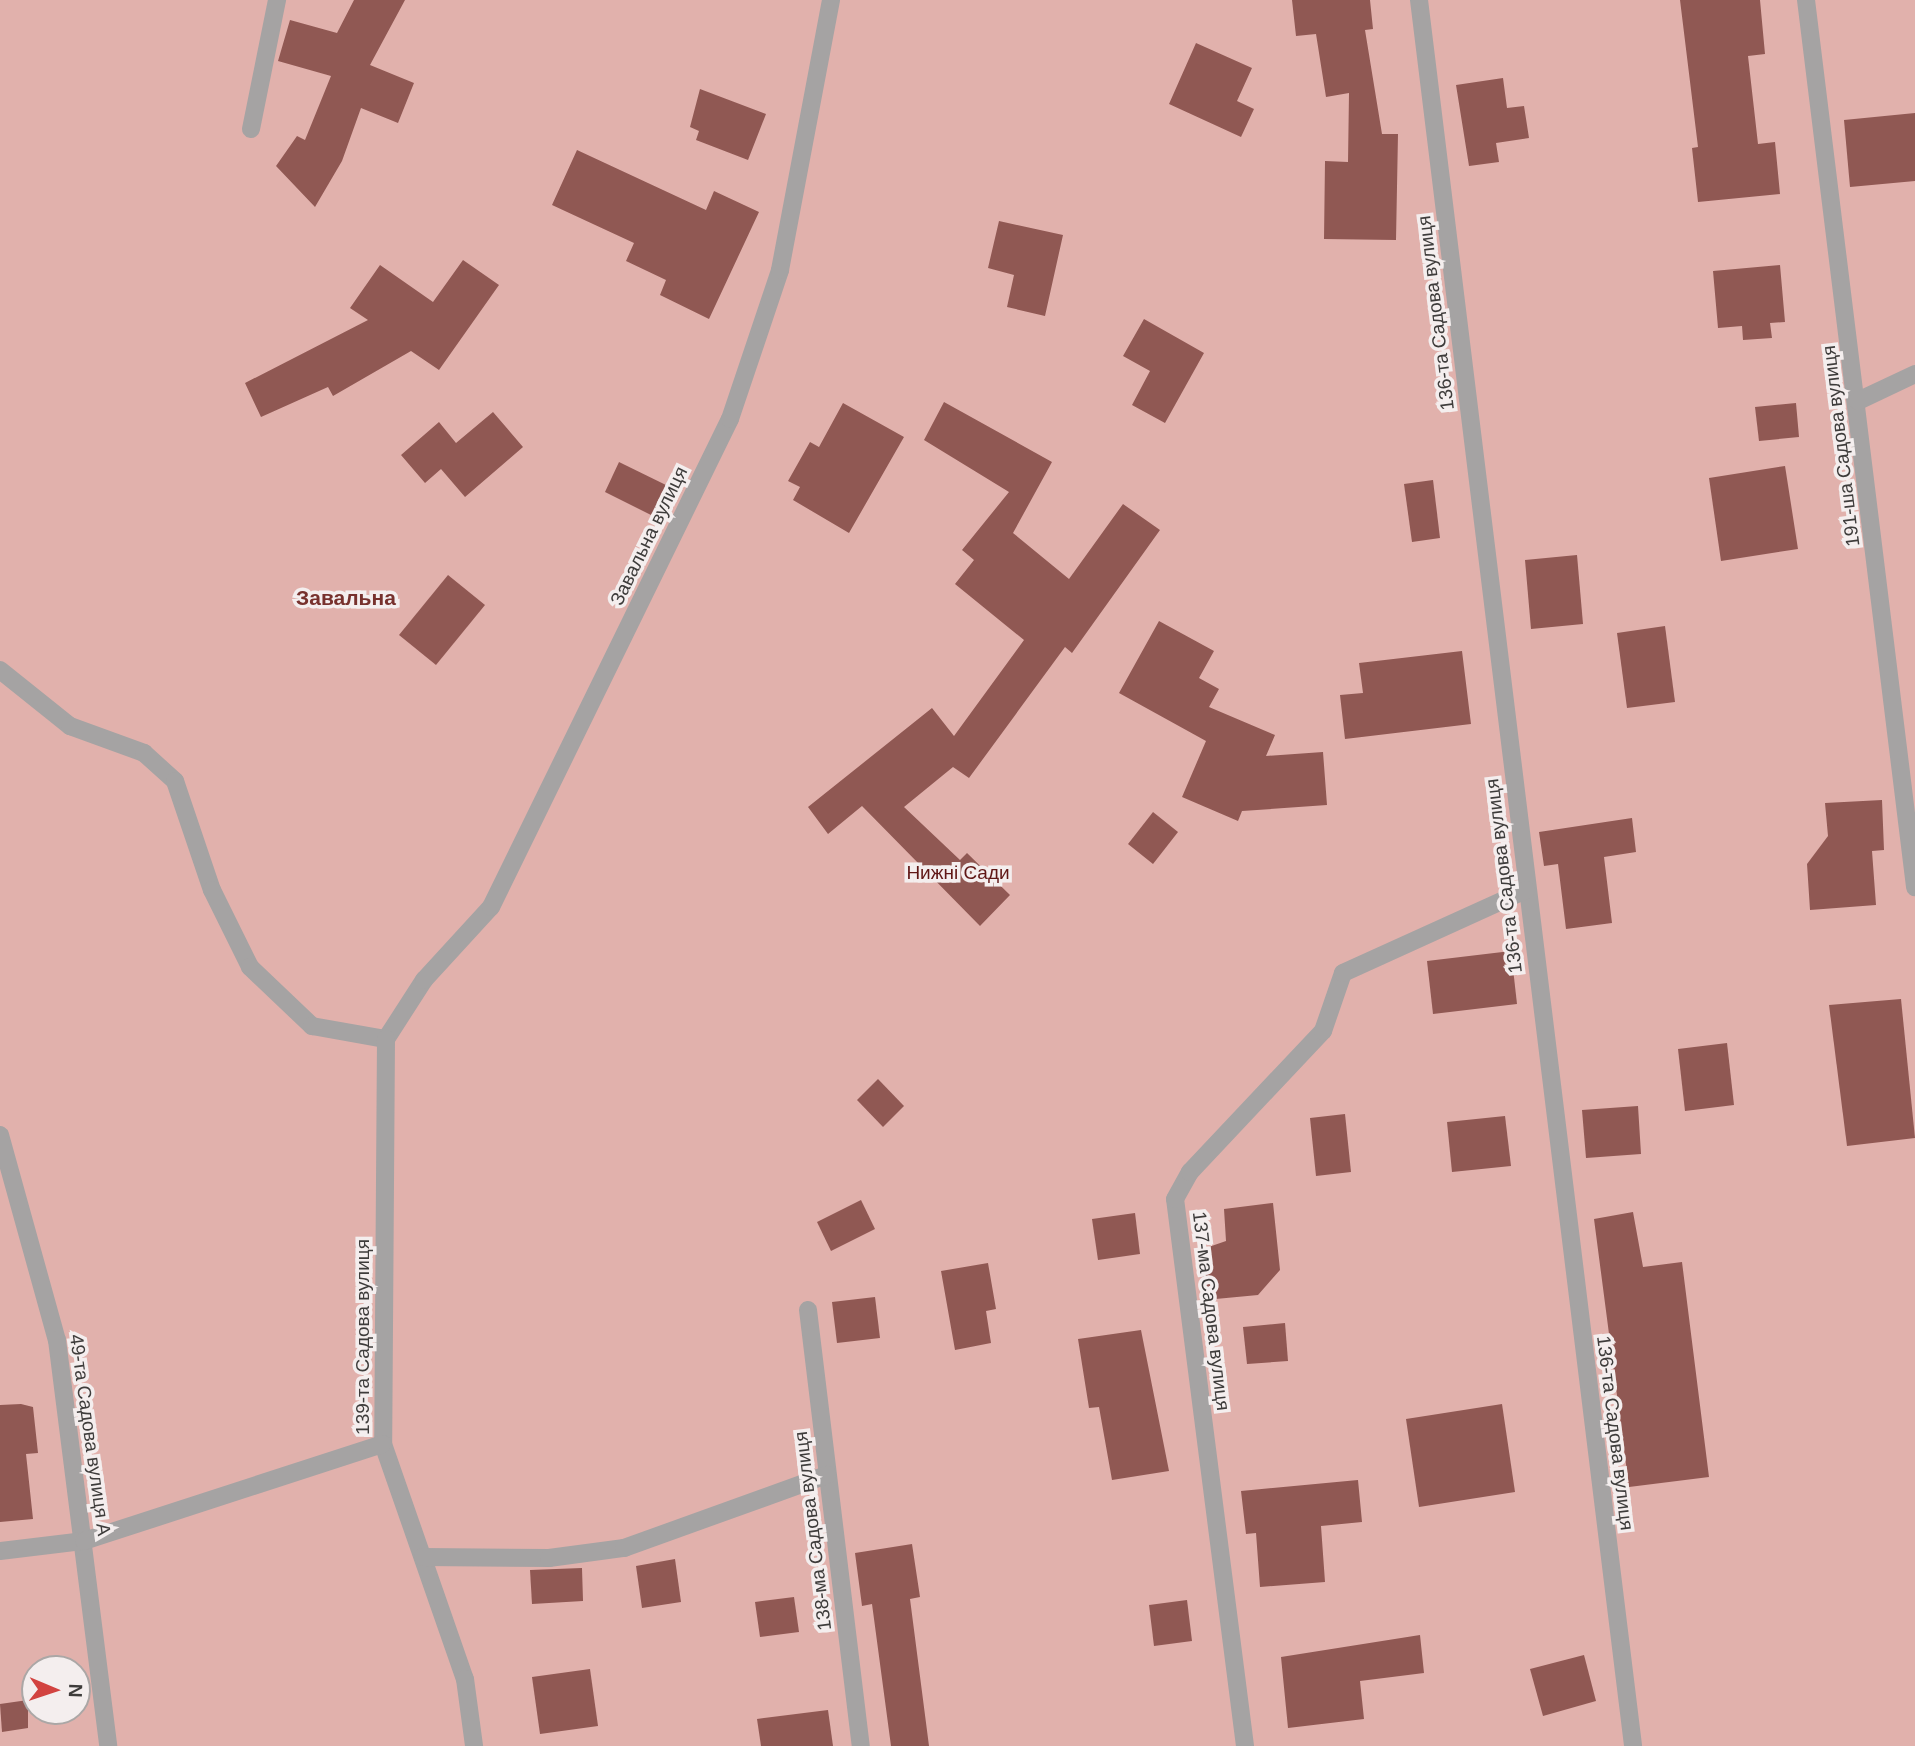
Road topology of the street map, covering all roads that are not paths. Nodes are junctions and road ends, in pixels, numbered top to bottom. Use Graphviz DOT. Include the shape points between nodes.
graph roads {
  1 [pos="277,0"];
  2 [pos="831,0"];
  3 [pos="1419,0"];
  4 [pos="1806,0"];
  5 [pos="251,129"];
  6 [pos="1915,374"];
  7 [pos="1858,401"];
  8 [pos="0,670"];
  9 [pos="1915,887"];
  10 [pos="1527,890"];
  11 [pos="386,1039"];
  12 [pos="0,1135"];
  13 [pos="808,1310"];
  14 [pos="383,1444"];
  15 [pos="827,1475"];
  16 [pos="84,1541"];
  17 [pos="0,1551"];
  18 [pos="424,1557"];
  19 [pos="108,1746"];
  20 [pos="474,1746"];
  21 [pos="861,1746"];
  22 [pos="1245,1746"];
  23 [pos="1633,1746"];
  1 -- 5 [label="street"];
  2 -- 11 [label="street, Завальна вулиця" via="780,270 730,419 491,907 424,980"];
  3 -- 10 [label="street, 136-та Садова вулиця"];
  4 -- 7 [label="street, 191-ша Садова вулиця"];
  6 -- 7 [label="street"];
  7 -- 9 [label="street, 191-ша Садова вулиця"];
  8 -- 11 [label="street" via="70,726 144,753 175,781 212,890 250,967 313,1026"];
  10 -- 22 [label="street, 137-ма Садова вулиця" via="1343,973 1323,1031 1190,1172 1175,1199"];
  10 -- 23 [label="street, 136-та Садова вулиця"];
  11 -- 14 [label="street, 139-та Садова вулиця"];
  12 -- 16 [label="street, 49-та Садова вулиця А" via="57,1340"];
  13 -- 15 [label="street, 138-ма Садова вулиця"];
  14 -- 16 [label="street"];
  14 -- 18 [label="street, 139-та Садова вулиця"];
  15 -- 18 [label="street" via="624,1548 548,1558"];
  15 -- 21 [label="street, 138-ма Садова вулиця"];
  16 -- 17 [label="street"];
  16 -- 19 [label="street, 49-та Садова вулиця А"];
  18 -- 20 [label="street, 139-та Садова вулиця" via="466,1679"];
}
